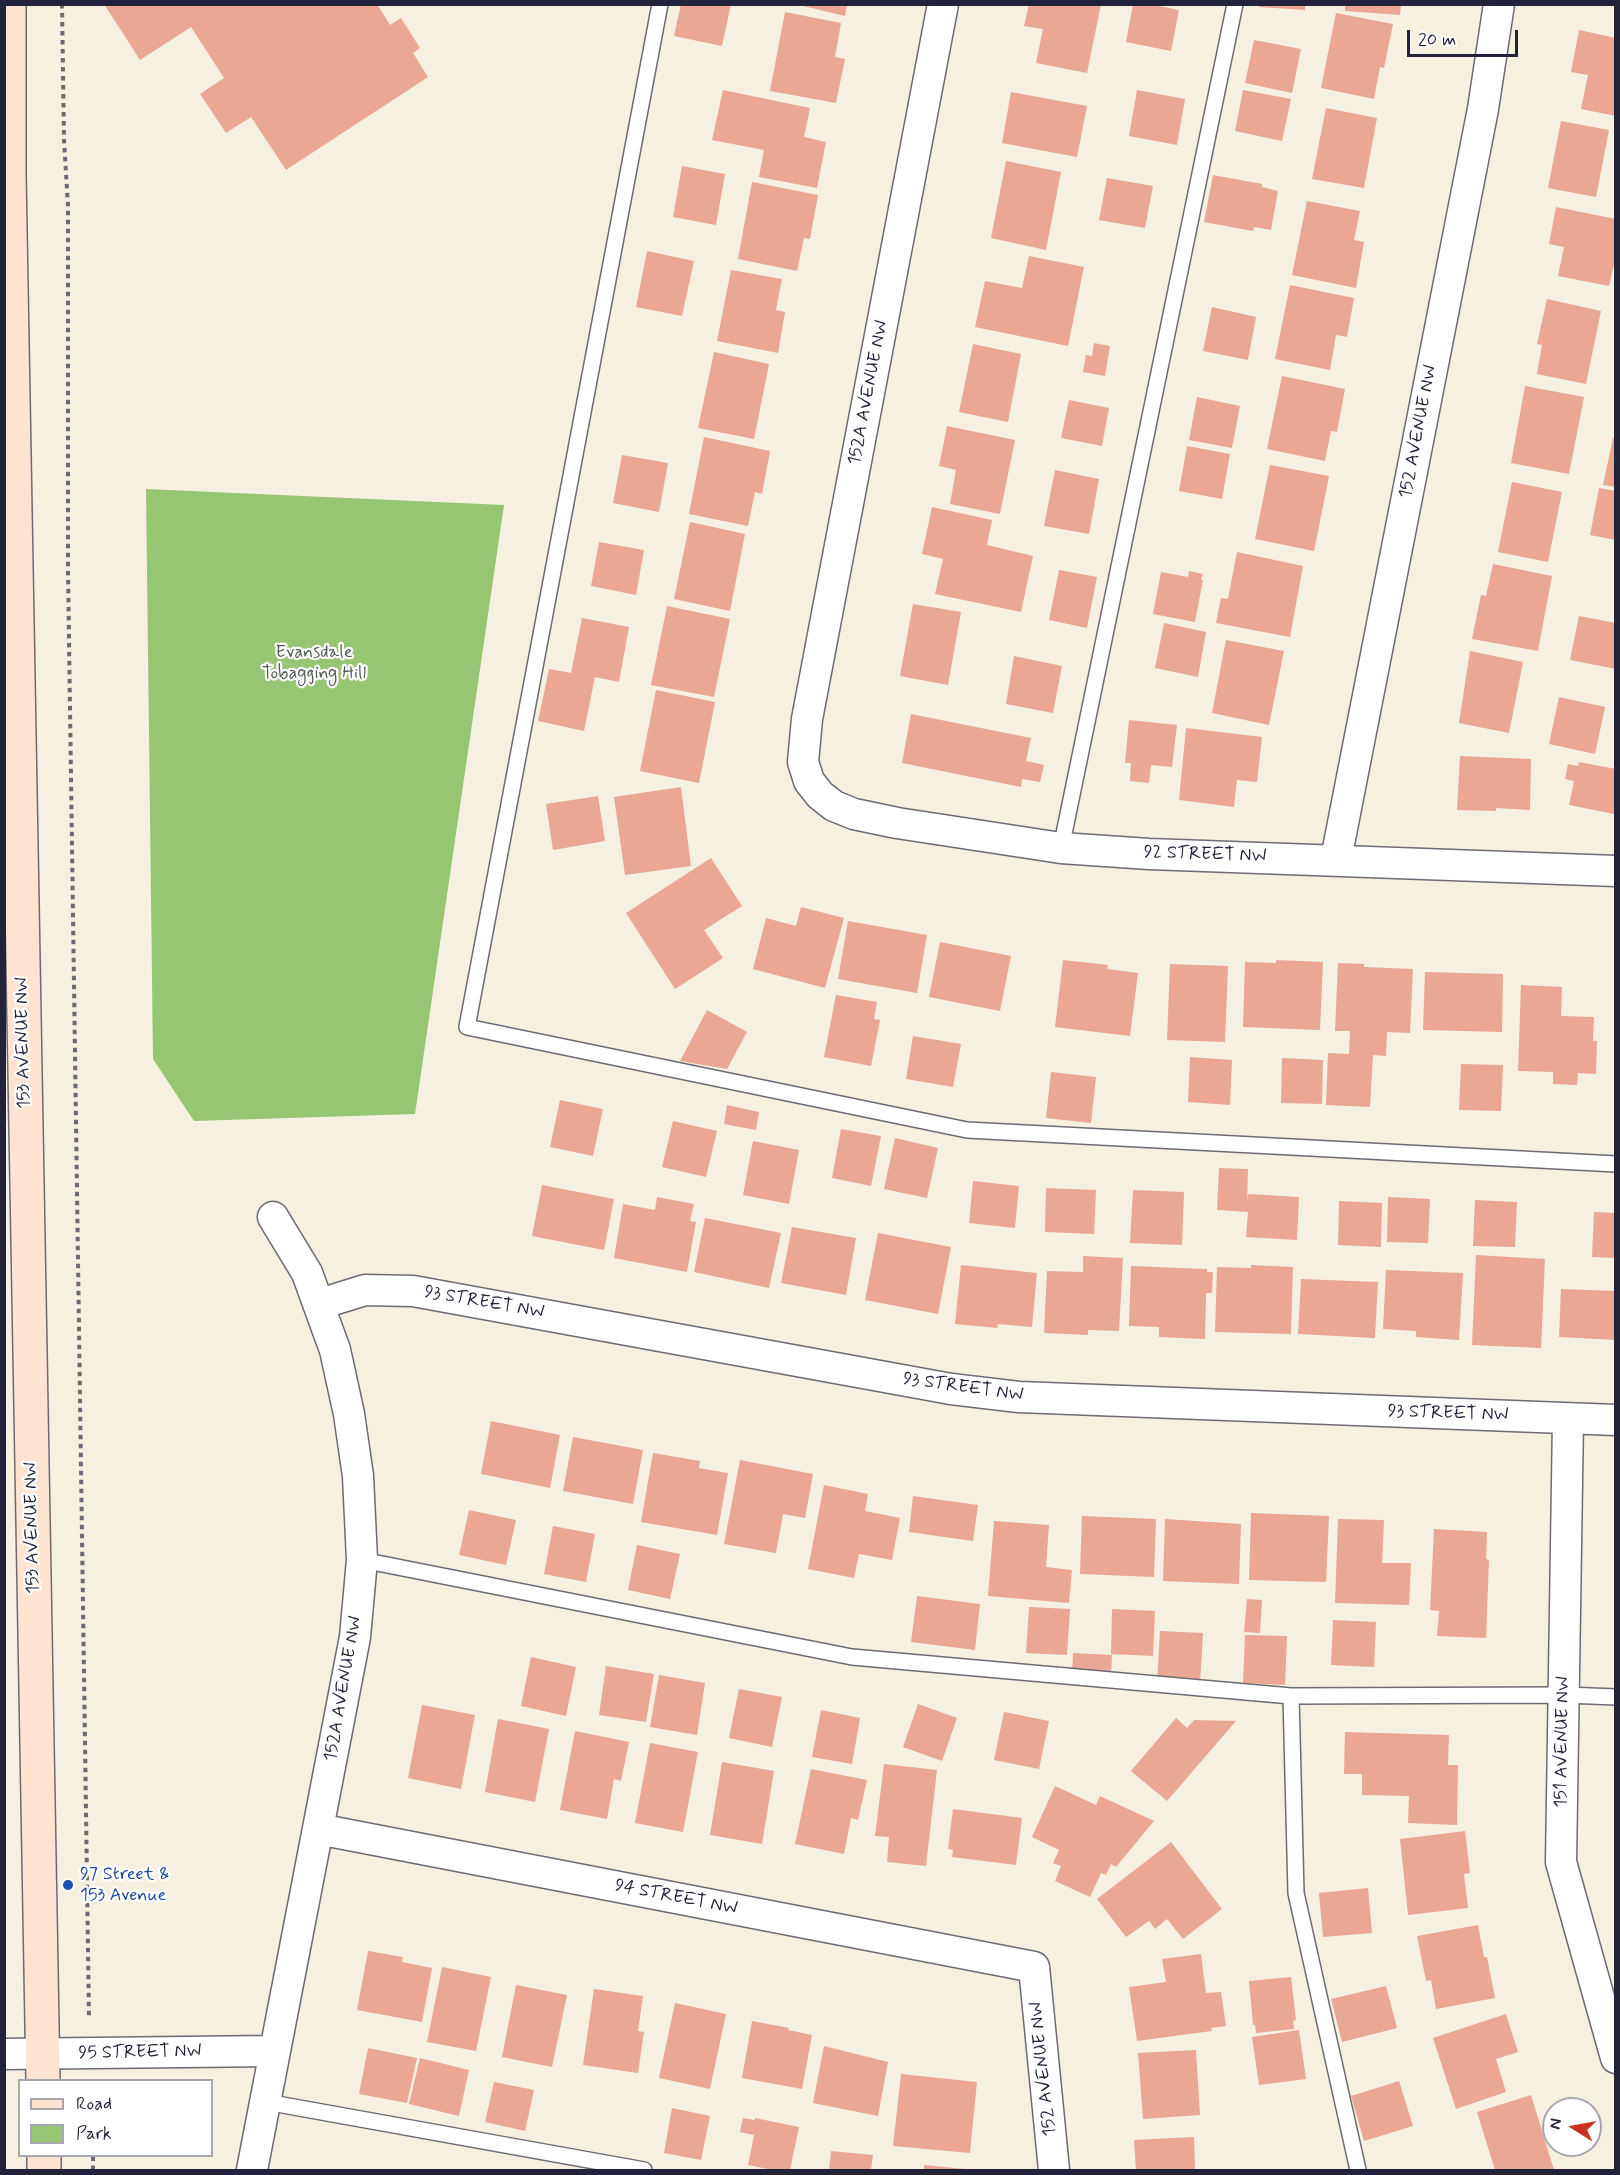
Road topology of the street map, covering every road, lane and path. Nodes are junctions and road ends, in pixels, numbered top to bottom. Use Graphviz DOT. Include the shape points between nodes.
graph roads {
  1 [pos="9,4"];
  2 [pos="62,4"];
  3 [pos="660,4"];
  4 [pos="943,4"];
  5 [pos="1235,4"];
  6 [pos="1499,4"];
  7 [pos="7,174"];
  8 [pos="809,782"];
  9 [pos="1061,848"];
  10 [pos="1336,859"];
  11 [pos="1616,870"];
  12 [pos="1616,1164"];
  13 [pos="273,1216"];
  14 [pos="320,1304"];
  15 [pos="1568,1419"];
  16 [pos="1616,1420"];
  17 [pos="362,1560"];
  18 [pos="1564,1695"];
  19 [pos="1291,1696"];
  20 [pos="1616,1697"];
  21 [pos="318,1829"];
  22 [pos="1034,1967"];
  23 [pos="88,2015"];
  24 [pos="275,2051"];
  25 [pos="4,2054"];
  26 [pos="1616,2058"];
  27 [pos="42,2067"];
  28 [pos="266,2102"];
  29 [pos="252,2170"];
  30 [pos="644,2170"];
  31 [pos="1054,2170"];
  32 [pos="1358,2170"];
  1 -- 7 [label="main road, 153 AVENUE NW"];
  2 -- 23 [label="path" via="68,228 68,570"];
  3 -- 12 [label="lane" via="467,1027 967,1130"];
  4 -- 8 [label="street, 152A AVENUE NW" via="807,719 803,762"];
  5 -- 9 [label="lane"];
  6 -- 10 [label="street, 152 AVENUE NW"];
  7 -- 27 [label="main road, 153 AVENUE NW"];
  8 -- 9 [label="street, 92 STREET NW" via="834,806 854,814"];
  9 -- 10 [label="street, 92 STREET NW"];
  10 -- 11 [label="street, 92 STREET NW"];
  13 -- 14 [label="street, 152A AVENUE NW" via="307,1273"];
  14 -- 15 [label="street, 93 STREET NW" via="365,1290 413,1291 951,1389 1019,1396"];
  14 -- 17 [label="street, 152A AVENUE NW" via="349,1414 360,1499"];
  15 -- 16 [label="street, 93 STREET NW"];
  15 -- 18 [label="street, 151 AVENUE NW"];
  17 -- 19 [label="lane" via="852,1657"];
  17 -- 21 [label="street, 152A AVENUE NW" via="355,1637"];
  18 -- 19 [label="lane"];
  18 -- 20 [label="lane"];
  18 -- 26 [label="street, 151 AVENUE NW" via="1561,1862"];
  19 -- 32 [label="lane" via="1296,1893"];
  21 -- 22 [label="street, 94 STREET NW"];
  21 -- 24 [label="street, 152A AVENUE NW"];
  22 -- 31 [label="street, 152 AVENUE NW"];
  24 -- 27 [label="street, 95 STREET NW"];
  24 -- 28 [label="street, 152A AVENUE NW"];
  25 -- 27 [label="street, 95 STREET NW"];
  28 -- 29 [label="street, 152A AVENUE NW"];
  28 -- 30 [label="lane"];
}
